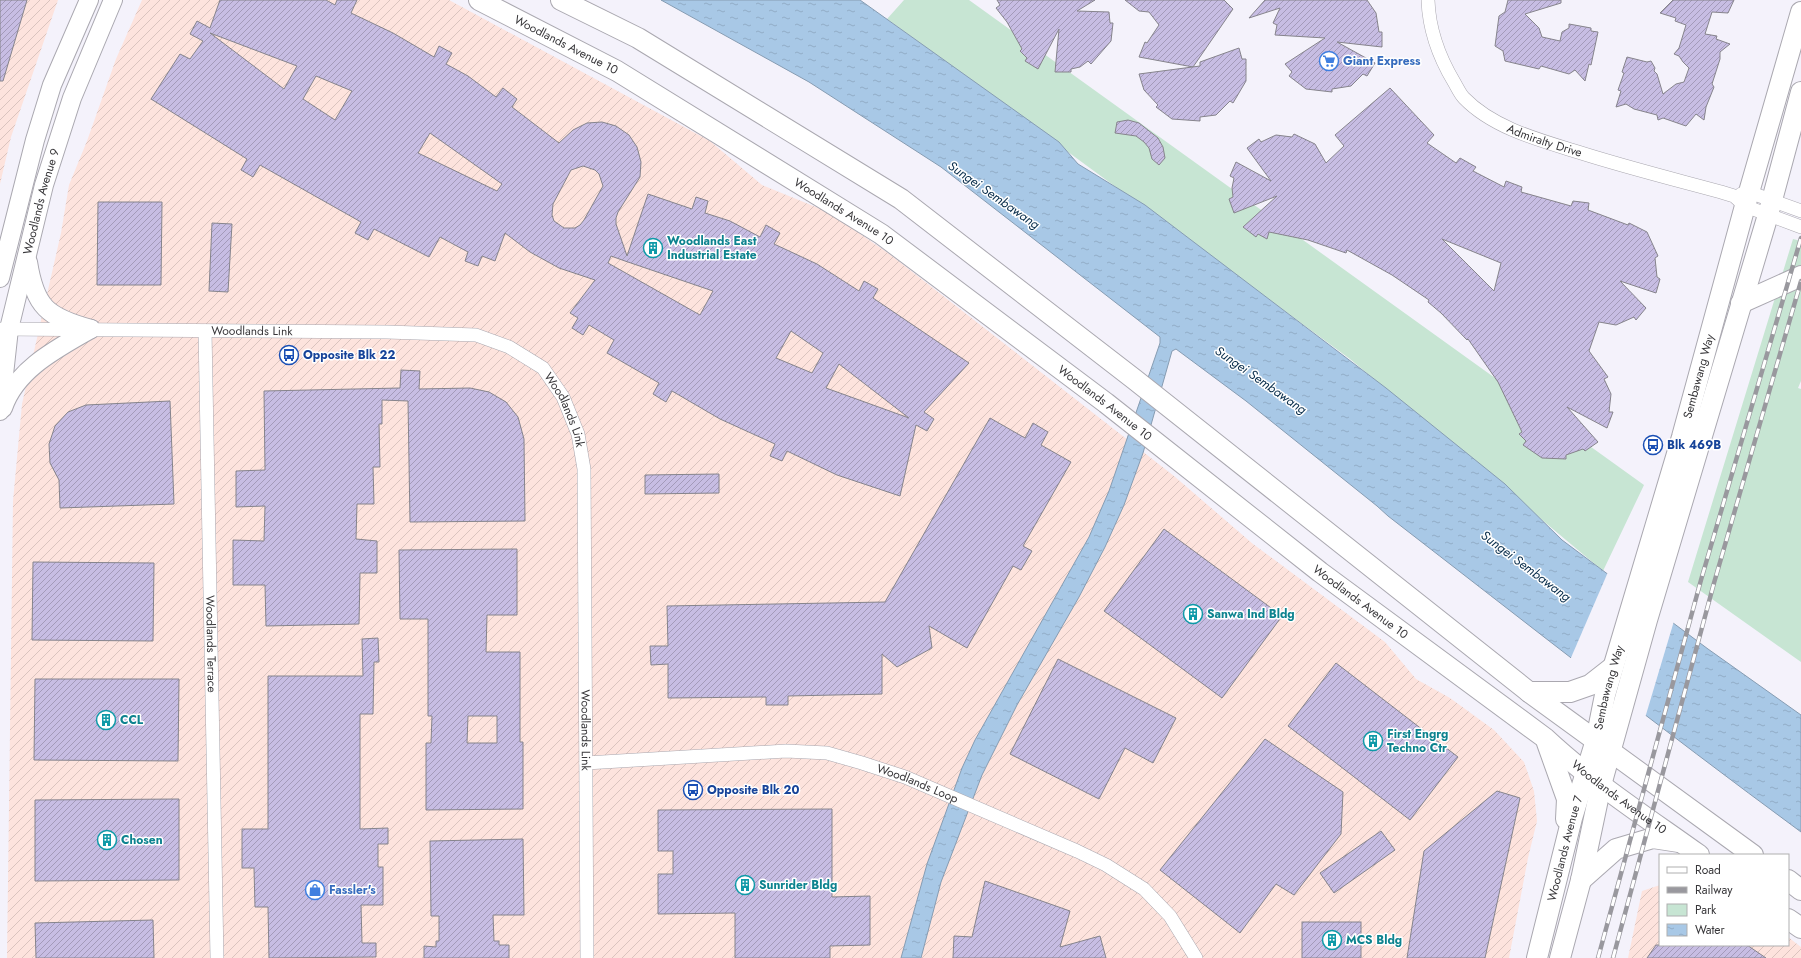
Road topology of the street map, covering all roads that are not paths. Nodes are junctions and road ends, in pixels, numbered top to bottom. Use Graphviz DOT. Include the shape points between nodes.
graph roads {
  1 [pos="89,0"];
  2 [pos="113,0"];
  3 [pos="479,0"];
  4 [pos="561,0"];
  5 [pos="1428,0"];
  6 [pos="1801,12"];
  7 [pos="1801,92"];
  8 [pos="1742,198"];
  9 [pos="1770,207"];
  10 [pos="1801,211"];
  11 [pos="1801,227"];
  12 [pos="27,254"];
  13 [pos="1801,276"];
  14 [pos="0,278"];
  15 [pos="1741,302"];
  16 [pos="4,329"];
  17 [pos="91,329"];
  18 [pos="205,331"];
  19 [pos="0,411"];
  20 [pos="0,415"];
  21 [pos="1613,667"];
  22 [pos="1528,692"];
  23 [pos="1545,738"];
  24 [pos="1603,745"];
  25 [pos="586,763"];
  26 [pos="1593,779"];
  27 [pos="1566,841"];
  28 [pos="1681,842"];
  29 [pos="1698,854"];
  30 [pos="1752,854"];
  31 [pos="1581,880"];
  32 [pos="1789,881"];
  33 [pos="1801,890"];
  34 [pos="1789,920"];
  35 [pos="1801,928"];
  36 [pos="217,958"];
  37 [pos="587,958"];
  38 [pos="1196,958"];
  39 [pos="1537,958"];
  40 [pos="1560,958"];
  1 -- 14 [label="main road, Woodlands Avenue 9" via="52,85 35,140"];
  2 -- 12 [label="main road, Woodlands Avenue 9" via="72,98 44,185"];
  3 -- 23 [label="main road, Woodlands Avenue 10" via="617,72 881,234 1106,403 1320,572"];
  4 -- 22 [label="main road" via="638,38 901,199 1134,379"];
  5 -- 8 [label="street, Admiralty Drive" via="1430,26 1445,68 1464,98 1493,120 1534,138 1603,160"];
  6 -- 8 [label="main road, Sembawang Way"];
  7 -- 9 [label="main road, Sembawang Way"];
  8 -- 9 [label="street, Admiralty Drive"];
  8 -- 21 [label="main road, Sembawang Way" via="1704,360"];
  9 -- 10 [label="street"];
  9 -- 11 [label="street"];
  9 -- 15 [label="main road, Sembawang Way"];
  12 -- 16 [label="main road, Woodlands Avenue 9"];
  12 -- 17 [label="main road" via="33,288 43,306 67,323"];
  13 -- 15 [label="main road"];
  15 -- 24 [label="main road, Sembawang Way" via="1624,704"];
  16 -- 17 [label="street, Woodlands Link"];
  16 -- 19 [label="main road, Woodlands Avenue 9"];
  17 -- 18 [label="street, Woodlands Link" via="147,332"];
  17 -- 20 [label="main road" via="37,363 8,396"];
  18 -- 25 [label="street, Woodlands Link" via="476,335 509,347 543,368 566,404 578,434 584,469"];
  18 -- 36 [label="street, Woodlands Terrace"];
  21 -- 22 [label="main road" via="1590,685 1570,692"];
  21 -- 24 [label="main road, Sembawang Way" via="1605,695"];
  22 -- 24 [label="main road"];
  23 -- 26 [label="main road, Woodlands Avenue 10"];
  23 -- 27 [label="main road" via="1566,798"];
  24 -- 26 [label="main road, Woodlands Avenue 7"];
  24 -- 30 [label="main road"];
  25 -- 37 [label="street, Woodlands Link"];
  25 -- 38 [label="street, Woodlands Loop" via="786,751 827,753 905,777 1106,865 1144,889 1170,916"];
  26 -- 27 [label="main road, Woodlands Avenue 7"];
  26 -- 28 [label="main road, Woodlands Avenue 10"];
  26 -- 31 [label="main road, Woodlands Avenue 7"];
  27 -- 39 [label="main road, Woodlands Avenue 7"];
  28 -- 29 [label="main road, Woodlands Avenue 10"];
  28 -- 31 [label="main road" via="1653,838 1616,849"];
  31 -- 40 [label="main road, Woodlands Avenue 7"];
  32 -- 33 [label="main road"];
  34 -- 35 [label="main road"];
}
